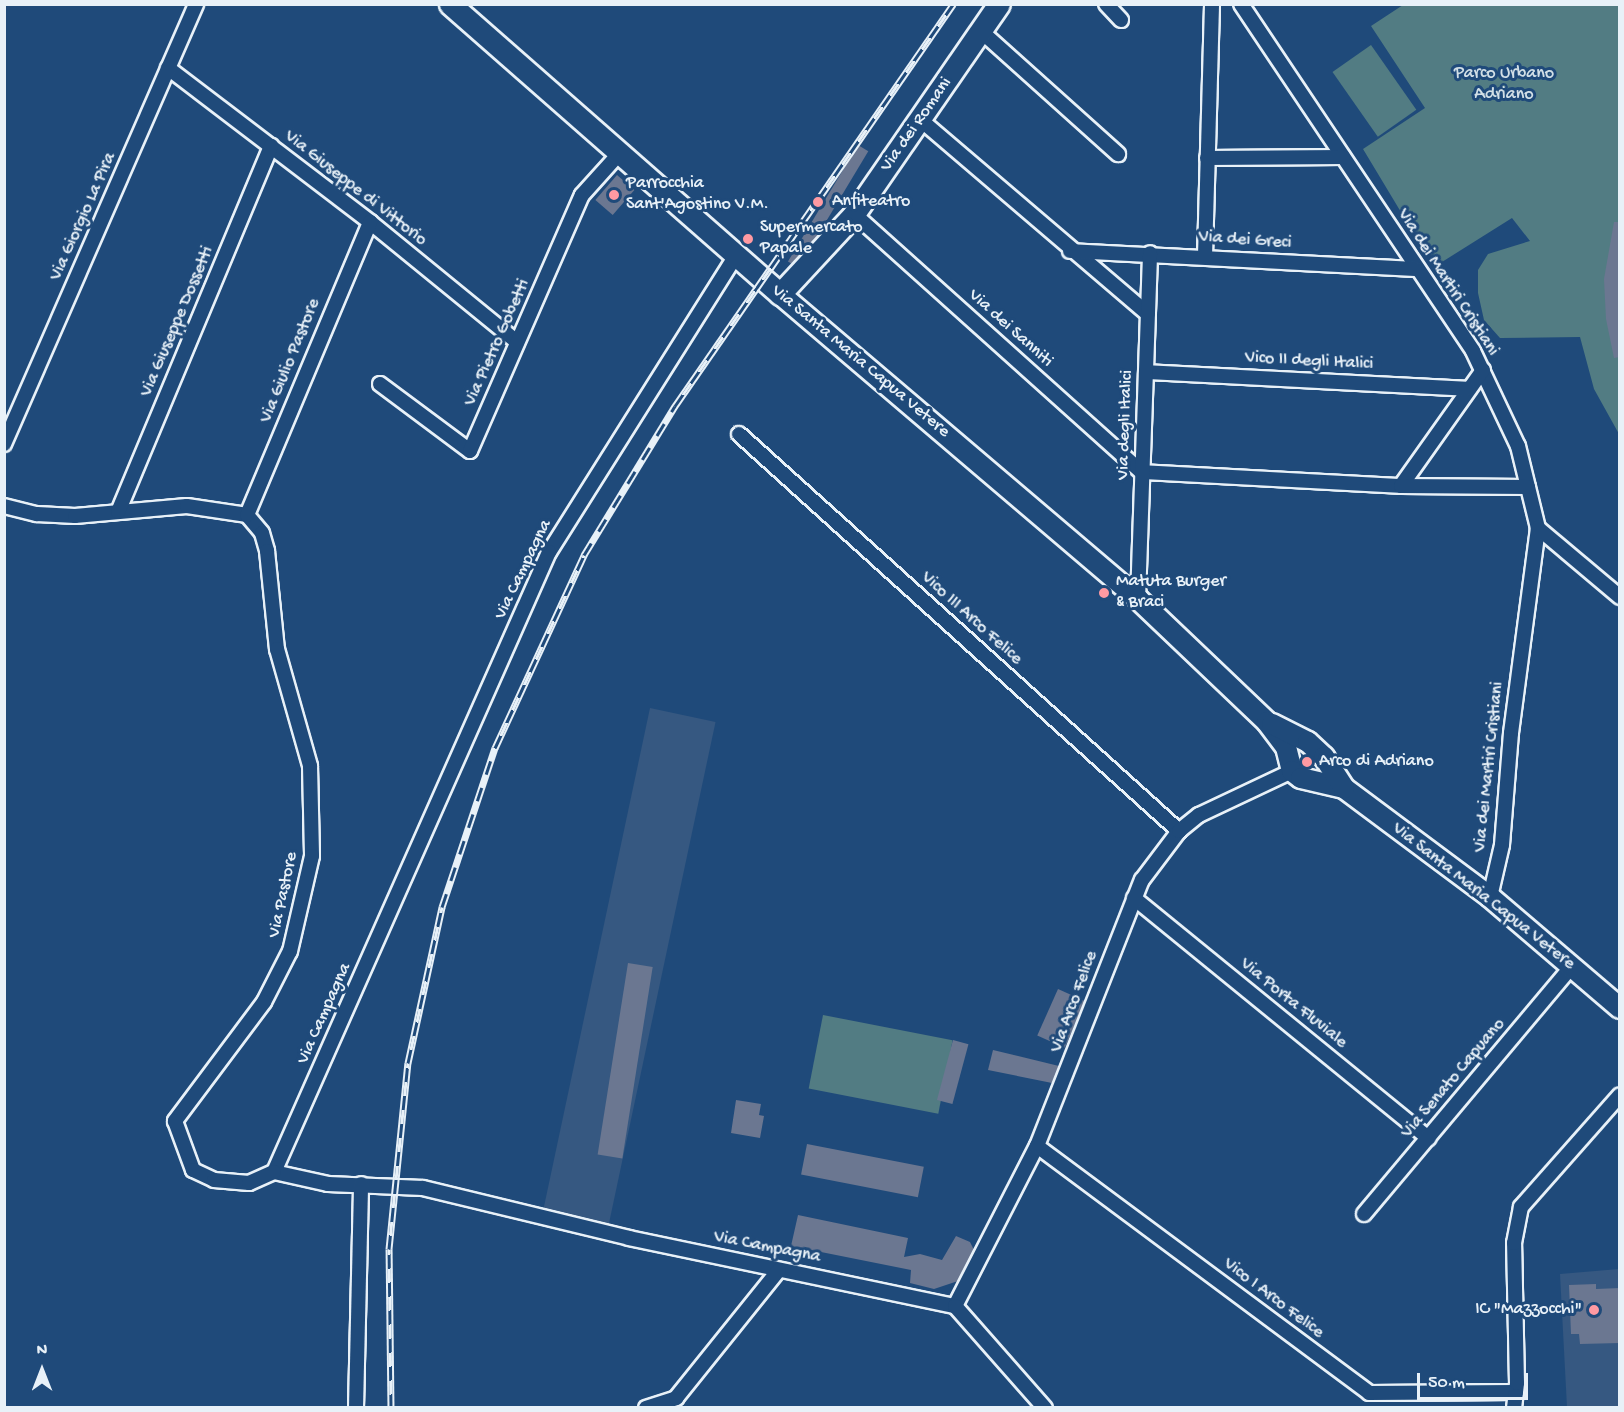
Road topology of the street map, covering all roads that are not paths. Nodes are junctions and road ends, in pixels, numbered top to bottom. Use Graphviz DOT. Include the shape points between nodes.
graph roads {
  1 [pos="196,4"];
  2 [pos="450,4"];
  3 [pos="999,4"];
  4 [pos="1106,4"];
  5 [pos="1212,4"];
  6 [pos="1241,4"];
  7 [pos="1121,20"];
  8 [pos="982,32"];
  9 [pos="168,68"];
  10 [pos="922,121"];
  11 [pos="271,146"];
  12 [pos="1118,154"];
  13 [pos="618,155"];
  14 [pos="1343,157"];
  15 [pos="1207,158"];
  16 [pos="854,214"];
  17 [pos="370,222"];
  18 [pos="1070,250"];
  19 [pos="1150,253"];
  20 [pos="1205,256"];
  21 [pos="735,257"];
  22 [pos="1418,269"];
  23 [pos="780,294"];
  24 [pos="1148,314"];
  25 [pos="517,342"];
  26 [pos="1483,370"];
  27 [pos="1146,372"];
  28 [pos="380,384"];
  29 [pos="1469,389"];
  30 [pos="739,434"];
  31 [pos="4,444"];
  32 [pos="1142,472"];
  33 [pos="1401,486"];
  34 [pos="1528,487"];
  35 [pos="4,506"];
  36 [pos="118,512"];
  37 [pos="247,515"];
  38 [pos="1538,528"];
  39 [pos="1620,597"];
  40 [pos="1138,598"];
  41 [pos="1267,722"];
  42 [pos="1292,771"];
  43 [pos="1344,788"];
  44 [pos="1179,831"];
  45 [pos="1490,897"];
  46 [pos="1134,898"];
  47 [pos="1571,966"];
  48 [pos="1620,1008"];
  49 [pos="1620,1095"];
  50 [pos="1428,1138"];
  51 [pos="1037,1146"];
  52 [pos="274,1172"];
  53 [pos="361,1184"];
  54 [pos="1365,1214"];
  55 [pos="779,1270"];
  56 [pos="955,1306"];
  57 [pos="1516,1392"];
  58 [pos="356,1407"];
  59 [pos="646,1407"];
  60 [pos="1045,1407"];
  61 [pos="1514,1407"];
  1 -- 9 [label="street, Via Giorgio La Pira"];
  2 -- 13 [label="main road, Via Santa Maria Capua Vetere"];
  3 -- 8 [label="main road, Via dei Romani"];
  4 -- 7 [label="street"];
  5 -- 15 [label="street"];
  6 -- 14 [label="street, Via dei Martiri Cristiani"];
  8 -- 10 [label="main road, Via dei Romani"];
  8 -- 12 [label="street"];
  9 -- 11 [label="street, Via Giuseppe di Vittorio"];
  9 -- 31 [label="street, Via Giorgio La Pira"];
  10 -- 16 [label="main road, Via dei Romani"];
  10 -- 18 [label="street"];
  11 -- 17 [label="street, Via Giuseppe di Vittorio"];
  11 -- 36 [label="street, Via Giuseppe Dossetti"];
  13 -- 21 [label="main road, Via Santa Maria Capua Vetere"];
  13 -- 25 [label="street, Via Pietro Gobetti" via="582,195"];
  14 -- 15 [label="street"];
  14 -- 22 [label="street, Via dei Martiri Cristiani"];
  15 -- 20 [label="street"];
  16 -- 23 [label="main road, Via dei Romani"];
  16 -- 32 [label="street, Via dei Sanniti"];
  17 -- 25 [label="street, Via Giuseppe di Vittorio"];
  17 -- 37 [label="street, Via Giulio Pastore"];
  18 -- 19 [label="street, Via dei Greci"];
  18 -- 24 [label="street"];
  19 -- 20 [label="street, Via dei Greci"];
  19 -- 24 [label="street, Via degli Italici"];
  20 -- 22 [label="street, Via dei Greci"];
  21 -- 23 [label="main road, Via Santa Maria Capua Vetere"];
  21 -- 52 [label="street, Via Campagna" via="549,552"];
  22 -- 26 [label="street, Via dei Martiri Cristiani"];
  23 -- 40 [label="main road, Via Santa Maria Capua Vetere"];
  24 -- 27 [label="street, Via degli Italici"];
  25 -- 28 [label="street, Via Pietro Gobetti" via="470,452"];
  26 -- 29 [label="street"];
  26 -- 34 [label="street, Via dei Martiri Cristiani" via="1518,446"];
  27 -- 29 [label="street, Vico II degli Italici"];
  27 -- 32 [label="street, Via degli Italici"];
  29 -- 33 [label="street"];
  30 -- 44 [label="street, Vico III Arco Felice"];
  32 -- 33 [label="street"];
  32 -- 40 [label="street, Via degli Italici"];
  33 -- 34 [label="street"];
  34 -- 38 [label="street, Via dei Martiri Cristiani"];
  35 -- 36 [label="street" via="66,515"];
  36 -- 37 [label="street" via="187,506"];
  37 -- 52 [label="street, Via Pastore" via="256,521 267,551 277,650 310,766 312,856 291,951 264,1002 175,1121 193,1170 214,1180 249,1183"];
  38 -- 39 [label="street"];
  38 -- 45 [label="street, Via dei Martiri Cristiani" via="1511,733 1502,845"];
  40 -- 41 [label="main road, Via Santa Maria Capua Vetere"];
  41 -- 42 [label="main road" via="1286,747"];
  41 -- 43 [label="main road" via="1308,742 1324,757"];
  42 -- 43 [label="main road" via="1301,778"];
  42 -- 44 [label="street, Via Arco Felice" via="1199,815"];
  43 -- 45 [label="main road, Via Santa Maria Capua Vetere"];
  44 -- 46 [label="street, Via Arco Felice" via="1142,880"];
  45 -- 47 [label="main road, Via Santa Maria Capua Vetere"];
  46 -- 50 [label="street, Via Porta Fluviale"];
  46 -- 51 [label="street, Via Arco Felice"];
  47 -- 48 [label="main road, Via Santa Maria Capua Vetere"];
  47 -- 50 [label="street, Via Senato Capuano"];
  49 -- 57 [label="street" via="1521,1207 1515,1244"];
  50 -- 54 [label="street, Via Senato Capuano"];
  51 -- 56 [label="street, Via Arco Felice"];
  51 -- 57 [label="street, Vico I Arco Felice" via="1369,1393"];
  52 -- 53 [label="street, Via Campagna" via="296,1180"];
  53 -- 55 [label="street, Via Campagna" via="423,1188"];
  53 -- 58 [label="street"];
  55 -- 56 [label="street, Via Campagna"];
  55 -- 59 [label="street" via="676,1398"];
  56 -- 60 [label="street"];
  57 -- 61 [label="street"];
}
